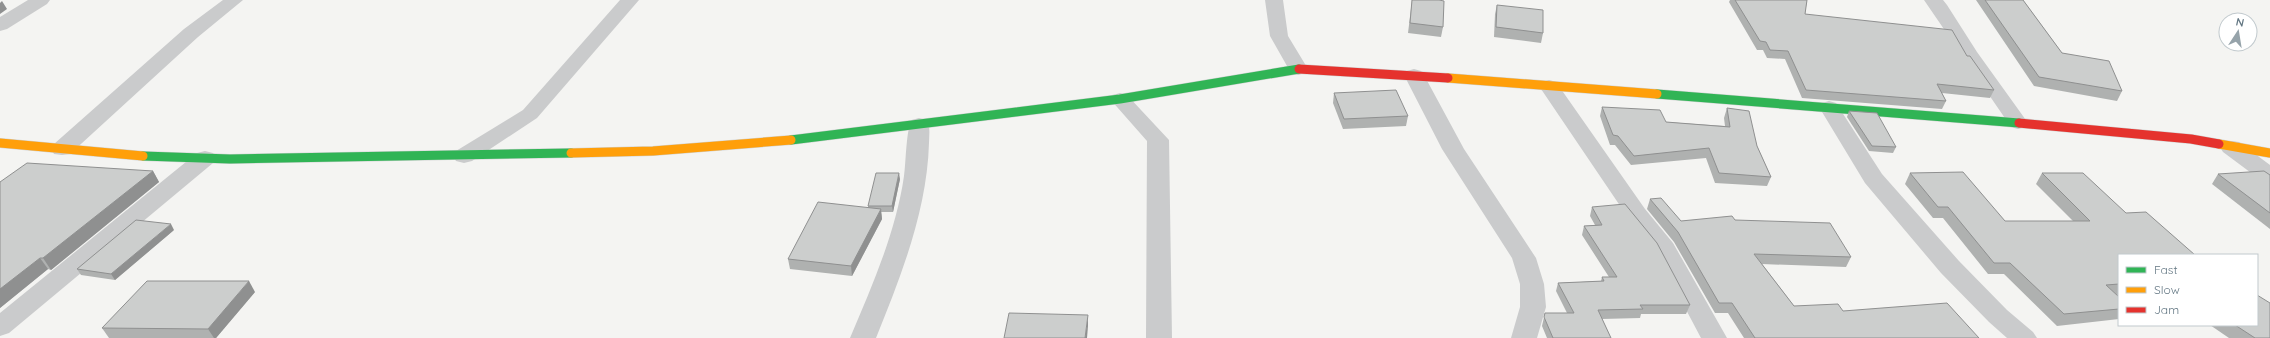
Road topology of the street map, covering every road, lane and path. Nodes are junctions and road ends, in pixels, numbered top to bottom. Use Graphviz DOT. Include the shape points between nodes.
graph roads {
  1 [pos="42,0"];
  2 [pos="234,0"];
  3 [pos="630,0"];
  4 [pos="1274,0"];
  5 [pos="1932,0"];
  6 [pos="0,25"];
  7 [pos="1298,69"];
  8 [pos="1414,75"];
  9 [pos="1549,86"];
  10 [pos="1120,99"];
  11 [pos="1829,107"];
  12 [pos="919,124"];
  13 [pos="2018,124"];
  14 [pos="0,143"];
  15 [pos="2231,147"];
  16 [pos="62,149"];
  17 [pos="2270,153"];
  18 [pos="464,156"];
  19 [pos="205,158"];
  20 [pos="2270,176"];
  21 [pos="0,327"];
  22 [pos="863,338"];
  23 [pos="1158,338"];
  24 [pos="1524,338"];
  25 [pos="1714,338"];
  26 [pos="2024,338"];
  1 -- 6 [label="street"];
  2 -- 16 [label="street" via="191,33"];
  3 -- 18 [label="street" via="530,114"];
  4 -- 7 [label="street" via="1279,36"];
  5 -- 13 [label="street" via="1941,9 1968,53"];
  7 -- 8 [label="street"];
  7 -- 10 [label="street"];
  8 -- 9 [label="street"];
  8 -- 24 [label="street" via="1453,149 1524,258 1532,284 1533,307"];
  9 -- 11 [label="street"];
  9 -- 25 [label="street" via="1637,214 1665,248"];
  10 -- 12 [label="street"];
  10 -- 23 [label="street" via="1158,140"];
  11 -- 13 [label="street"];
  11 -- 26 [label="street" via="1878,184 1950,267 1998,316"];
  12 -- 18 [label="street" via="788,140 653,151"];
  12 -- 22 [label="street" via="919,160 897,250"];
  13 -- 15 [label="street" via="2191,139"];
  14 -- 16 [label="street"];
  15 -- 17 [label="street"];
  15 -- 20 [label="street"];
  16 -- 19 [label="street" via="140,156"];
  18 -- 19 [label="street"];
  19 -- 21 [label="street"];
}
